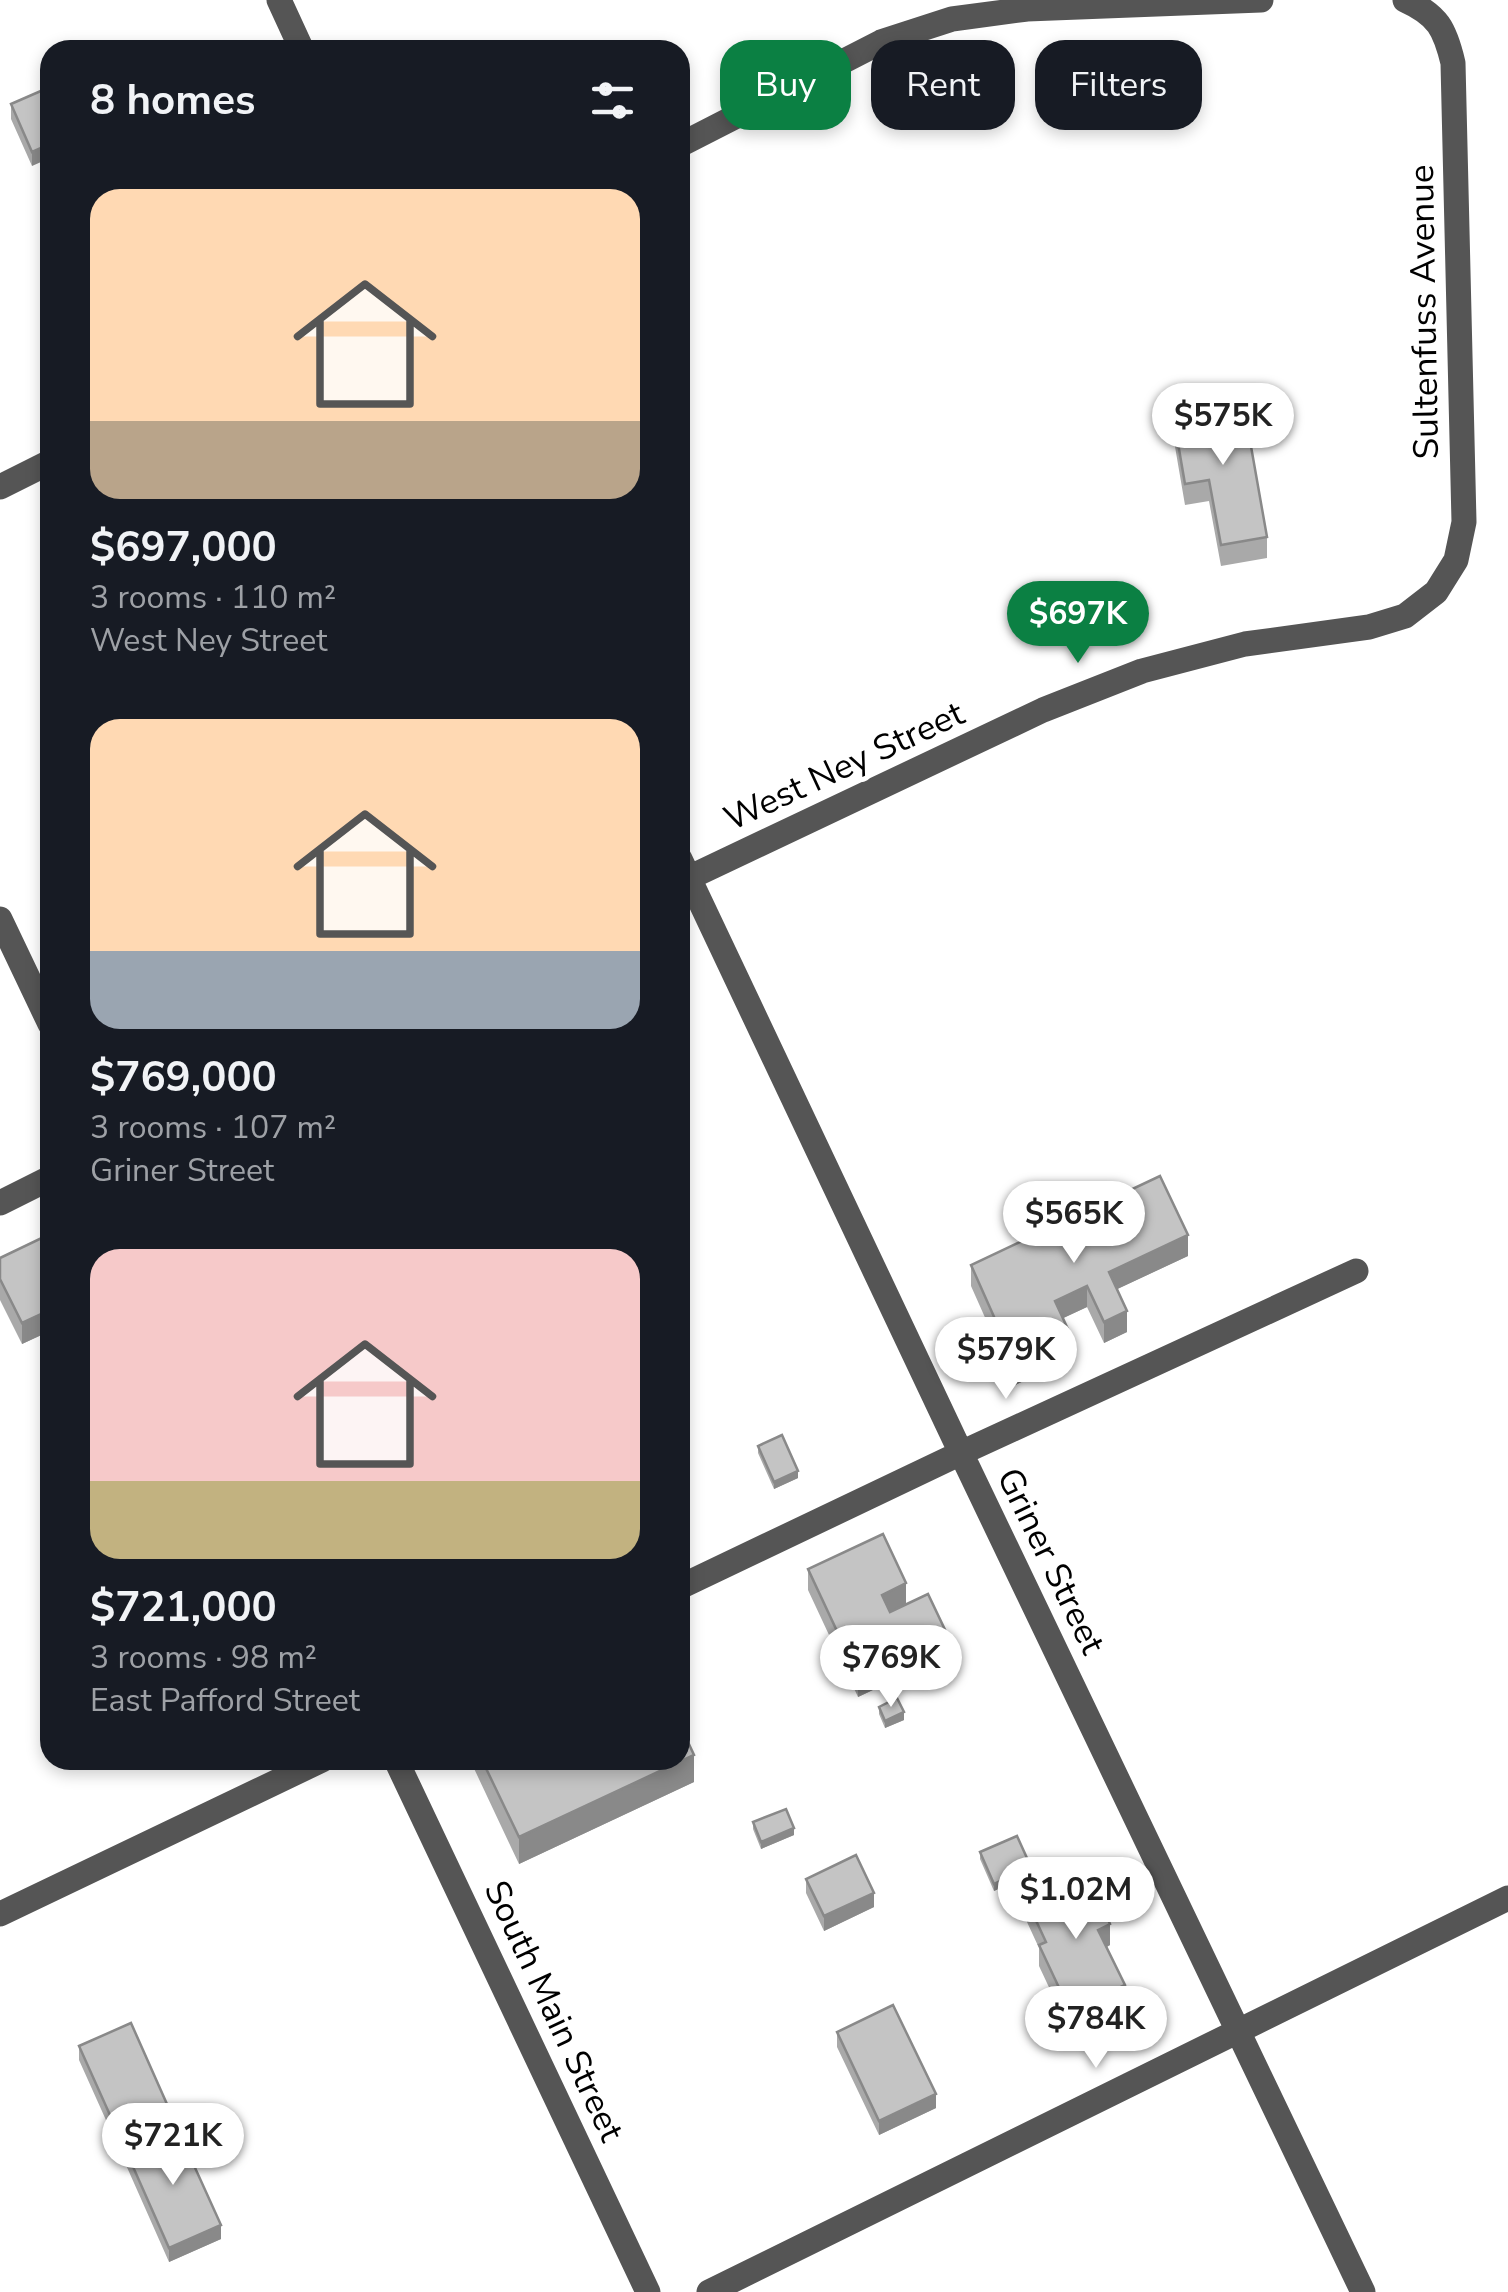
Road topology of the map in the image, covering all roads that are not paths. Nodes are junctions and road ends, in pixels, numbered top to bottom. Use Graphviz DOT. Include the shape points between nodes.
graph roads {
  1 [pos="279,0"];
  2 [pos="1260,0"];
  3 [pos="1405,0"];
  4 [pos="297,40"];
  5 [pos="690,140"];
  6 [pos="40,467"];
  7 [pos="1463,480"];
  8 [pos="0,486"];
  9 [pos="690,870"];
  10 [pos="690,888"];
  11 [pos="0,919"];
  12 [pos="40,1003"];
  13 [pos="40,1183"];
  14 [pos="0,1203"];
  15 [pos="1356,1271"];
  16 [pos="960,1453"];
  17 [pos="690,1582"];
  18 [pos="301,1770"];
  19 [pos="401,1770"];
  20 [pos="1508,1898"];
  21 [pos="0,1914"];
  22 [pos="1238,2032"];
  23 [pos="648,2292"];
  24 [pos="708,2292"];
  25 [pos="1364,2292"];
  1 -- 4 [label="street"];
  2 -- 5 [label="street" via="952,19 881,42"];
  3 -- 7 [label="street, Sultenfuss Avenue" via="1426,10 1446,33 1453,63"];
  6 -- 8 [label="street"];
  7 -- 9 [label="street, West Ney Street" via="1456,560 1436,592 1406,616 1142,670"];
  10 -- 16 [label="street, Griner Street"];
  11 -- 12 [label="street"];
  13 -- 14 [label="street"];
  15 -- 16 [label="street"];
  16 -- 17 [label="street"];
  16 -- 22 [label="street, Griner Street"];
  18 -- 21 [label="street"];
  19 -- 23 [label="street, South Main Street"];
  20 -- 22 [label="street"];
  22 -- 24 [label="street"];
  22 -- 25 [label="street, Griner Street"];
}
